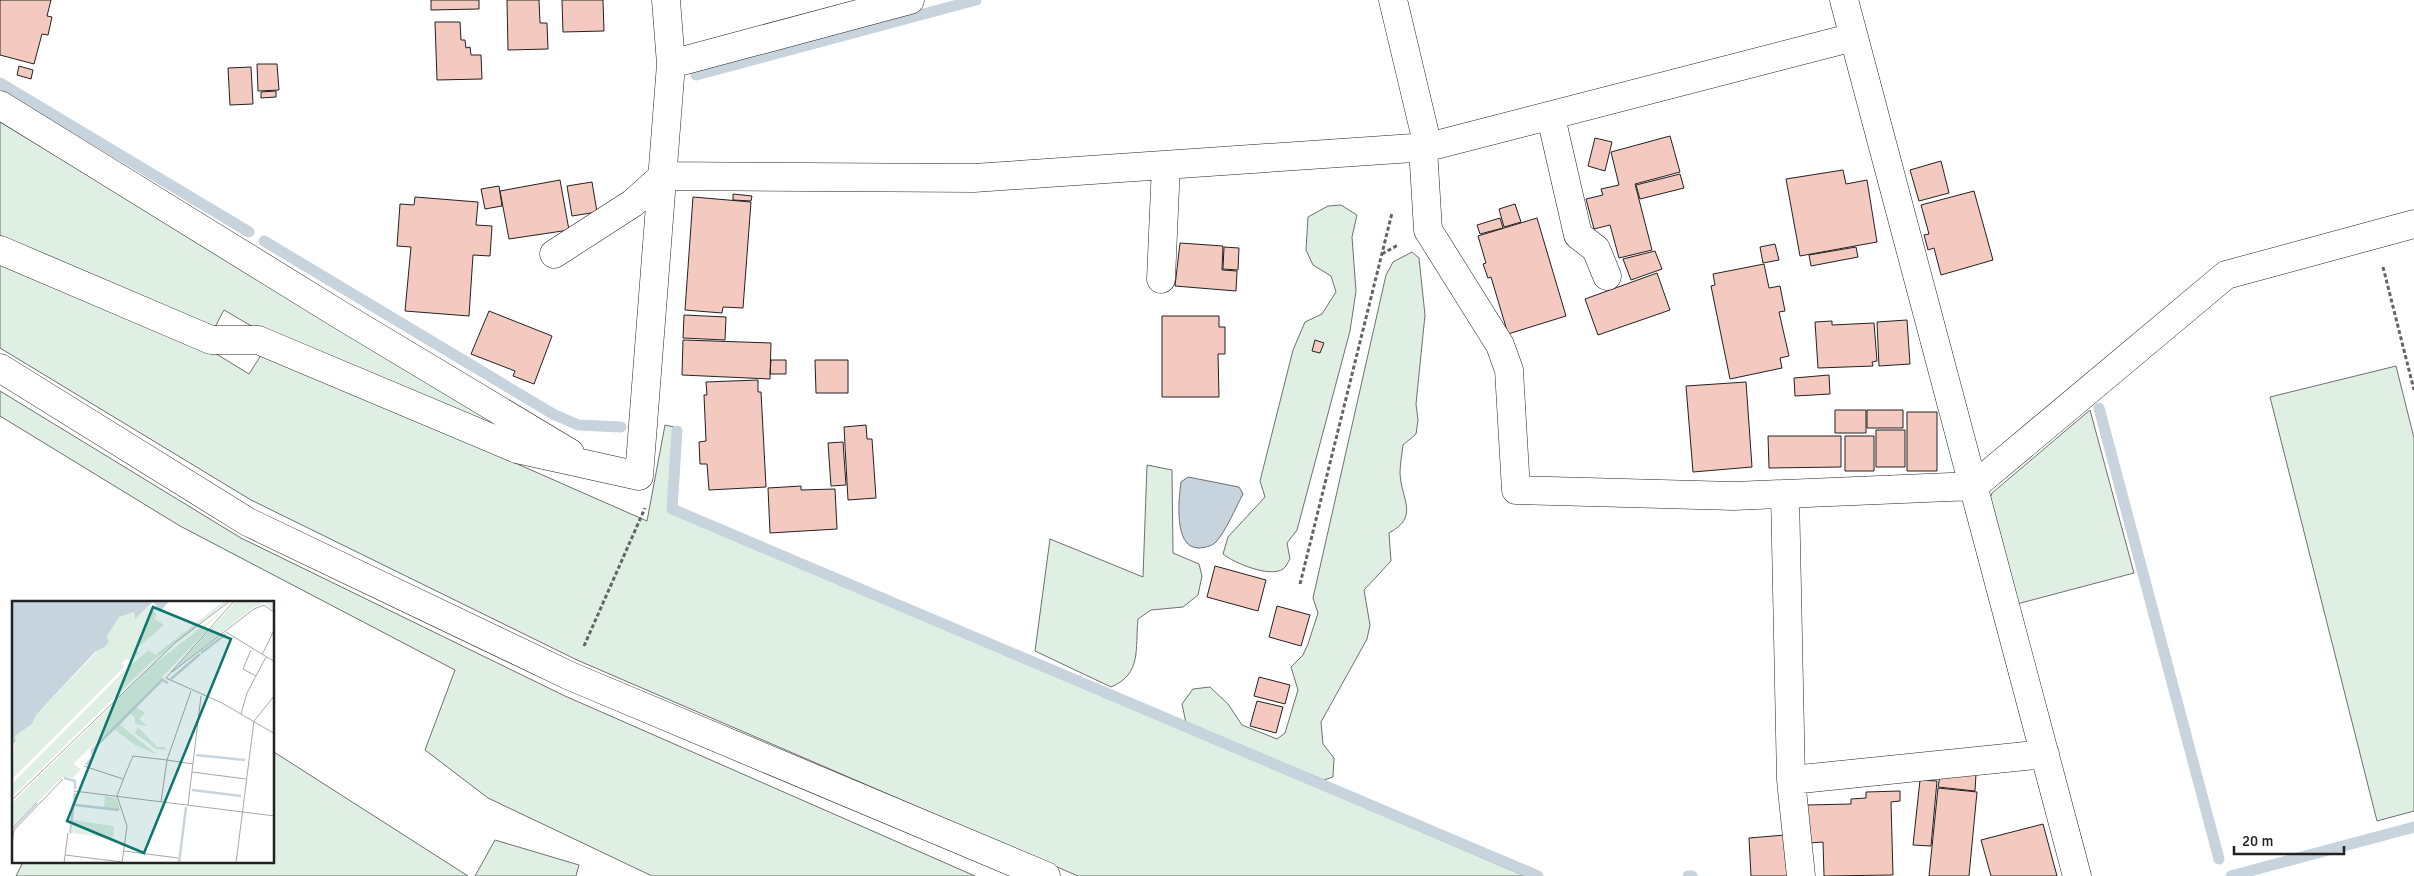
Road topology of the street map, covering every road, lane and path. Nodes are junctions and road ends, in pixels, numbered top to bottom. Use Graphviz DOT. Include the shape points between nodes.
graph roads {
  1 [pos="666,0"];
  2 [pos="910,0"];
  3 [pos="1393,0"];
  4 [pos="1844,0"];
  5 [pos="1854,37"];
  6 [pos="671,64"];
  7 [pos="0,105"];
  8 [pos="1551,117"];
  9 [pos="1426,148"];
  10 [pos="1166,165"];
  11 [pos="663,176"];
  12 [pos="1394,206"];
  13 [pos="2414,224"];
  14 [pos="2376,235"];
  15 [pos="0,250"];
  16 [pos="554,254"];
  17 [pos="1607,276"];
  18 [pos="1161,279"];
  19 [pos="0,368"];
  20 [pos="2414,390"];
  21 [pos="593,467"];
  22 [pos="1974,486"];
  23 [pos="1785,494"];
  24 [pos="644,512"];
  25 [pos="1300,584"];
  26 [pos="589,634"];
  27 [pos="2044,754"];
  28 [pos="1791,780"];
  29 [pos="1046,876"];
  30 [pos="1801,876"];
  31 [pos="2077,876"];
  1 -- 6 [label="street"];
  2 -- 6 [label="street"];
  3 -- 9 [label="street"];
  4 -- 5 [label="street"];
  5 -- 8 [label="street"];
  5 -- 22 [label="street"];
  6 -- 11 [label="street"];
  7 -- 21 [label="street"];
  8 -- 9 [label="street"];
  8 -- 17 [label="street" via="1578,235 1596,249"];
  9 -- 10 [label="street"];
  9 -- 23 [label="street" via="1428,230 1500,346 1509,370 1516,490 1734,496"];
  10 -- 11 [label="street" via="974,178"];
  10 -- 18 [label="street"];
  11 -- 16 [label="street" via="633,203"];
  11 -- 21 [label="street" via="639,476"];
  12 -- 25 [label="path"];
  13 -- 14 [label="street"];
  14 -- 20 [label="path"];
  14 -- 22 [label="street" via="2226,275"];
  15 -- 21 [label="street" via="211,340 258,340 517,449"];
  19 -- 29 [label="street" via="248,522 570,676"];
  22 -- 23 [label="street"];
  22 -- 27 [label="street"];
  23 -- 28 [label="street"];
  24 -- 26 [label="path"];
  27 -- 28 [label="street"];
  27 -- 31 [label="street"];
  28 -- 30 [label="street"];
}
